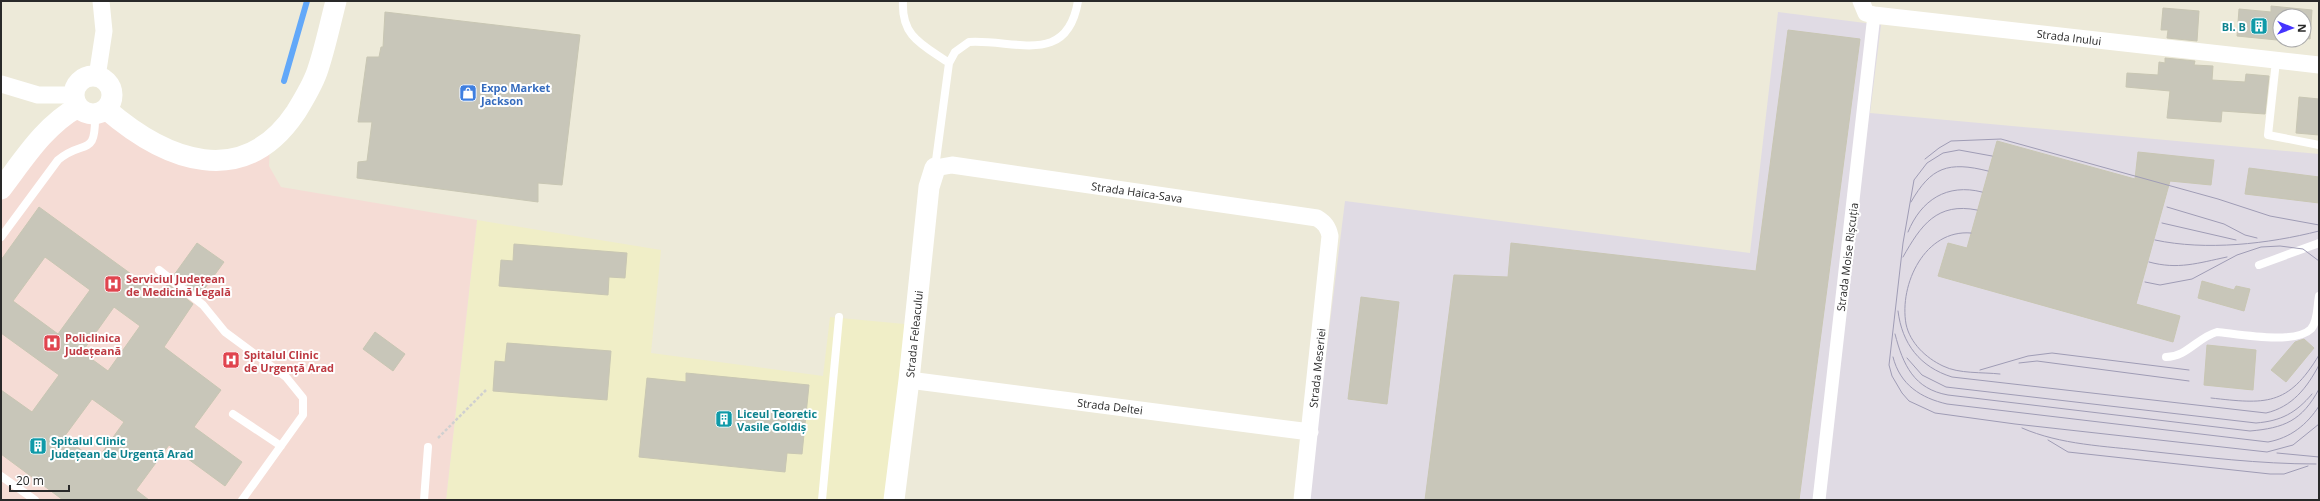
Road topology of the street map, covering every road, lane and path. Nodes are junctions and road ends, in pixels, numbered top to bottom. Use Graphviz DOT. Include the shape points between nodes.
graph roads {
  1 [pos="100,1"];
  2 [pos="336,1"];
  3 [pos="903,1"];
  4 [pos="1078,1"];
  5 [pos="1866,8"];
  6 [pos="2276,61"];
  7 [pos="949,63"];
  8 [pos="2319,64"];
  9 [pos="97,77"];
  10 [pos="1,84"];
  11 [pos="88,106"];
  12 [pos="2319,145"];
  13 [pos="934,168"];
  14 [pos="1,189"];
  15 [pos="1330,236"];
  16 [pos="1,237"];
  17 [pos="2319,243"];
  18 [pos="2259,265"];
  19 [pos="159,270"];
  20 [pos="2319,296"];
  21 [pos="839,317"];
  22 [pos="2166,357"];
  23 [pos="909,380"];
  24 [pos="486,390"];
  25 [pos="233,414"];
  26 [pos="1310,432"];
  27 [pos="281,446"];
  28 [pos="428,447"];
  29 [pos="1,476"];
  30 [pos="35,500"];
  31 [pos="242,500"];
  32 [pos="424,500"];
  33 [pos="822,500"];
  34 [pos="894,500"];
  35 [pos="1302,500"];
  36 [pos="1819,500"];
  1 -- 9 [label="street" via="104,31"];
  2 -- 11 [label="street" via="317,72 307,95 270,142 252,153 231,160 179,154"];
  3 -- 7 [label="lane" via="902,14 906,27 913,36"];
  4 -- 7 [label="lane" via="1076,13 1063,37 1050,44 1038,47 969,42 955,52"];
  5 -- 6 [label="street, Strada Inului"];
  5 -- 36 [label="street, Strada Moise Rișcuția"];
  6 -- 8 [label="street, Strada Inului"];
  6 -- 12 [label="lane" via="2268,135"];
  7 -- 13 [label="lane"];
  9 -- 11 [label="street" via="82,80 78,84"];
  9 -- 11 [label="street" via="111,88 112,99"];
  10 -- 11 [label="street"];
  11 -- 14 [label="street" via="63,115 46,130"];
  11 -- 16 [label="lane" via="95,131 93,142 58,160"];
  13 -- 15 [label="street, Strada Haica-Sava" via="952,165 1317,218 1329,228"];
  13 -- 23 [label="street, Strada Feleacului" via="929,187"];
  15 -- 26 [label="street, Strada Meseriei"];
  17 -- 18 [label="lane"];
  19 -- 27 [label="lane" via="203,305 225,332 296,387 303,398 304,415"];
  20 -- 22 [label="lane" via="2315,321 2310,329 2303,333 2276,338 2217,332 2210,334 2180,356"];
  21 -- 33 [label="lane"];
  23 -- 26 [label="street, Strada Deltei"];
  23 -- 34 [label="street, Strada Feleacului"];
  24 -- 28 [label="path"];
  25 -- 27 [label="lane"];
  26 -- 35 [label="street, Strada Meseriei"];
  27 -- 31 [label="lane"];
  28 -- 32 [label="lane"];
  29 -- 30 [label="lane"];
}
